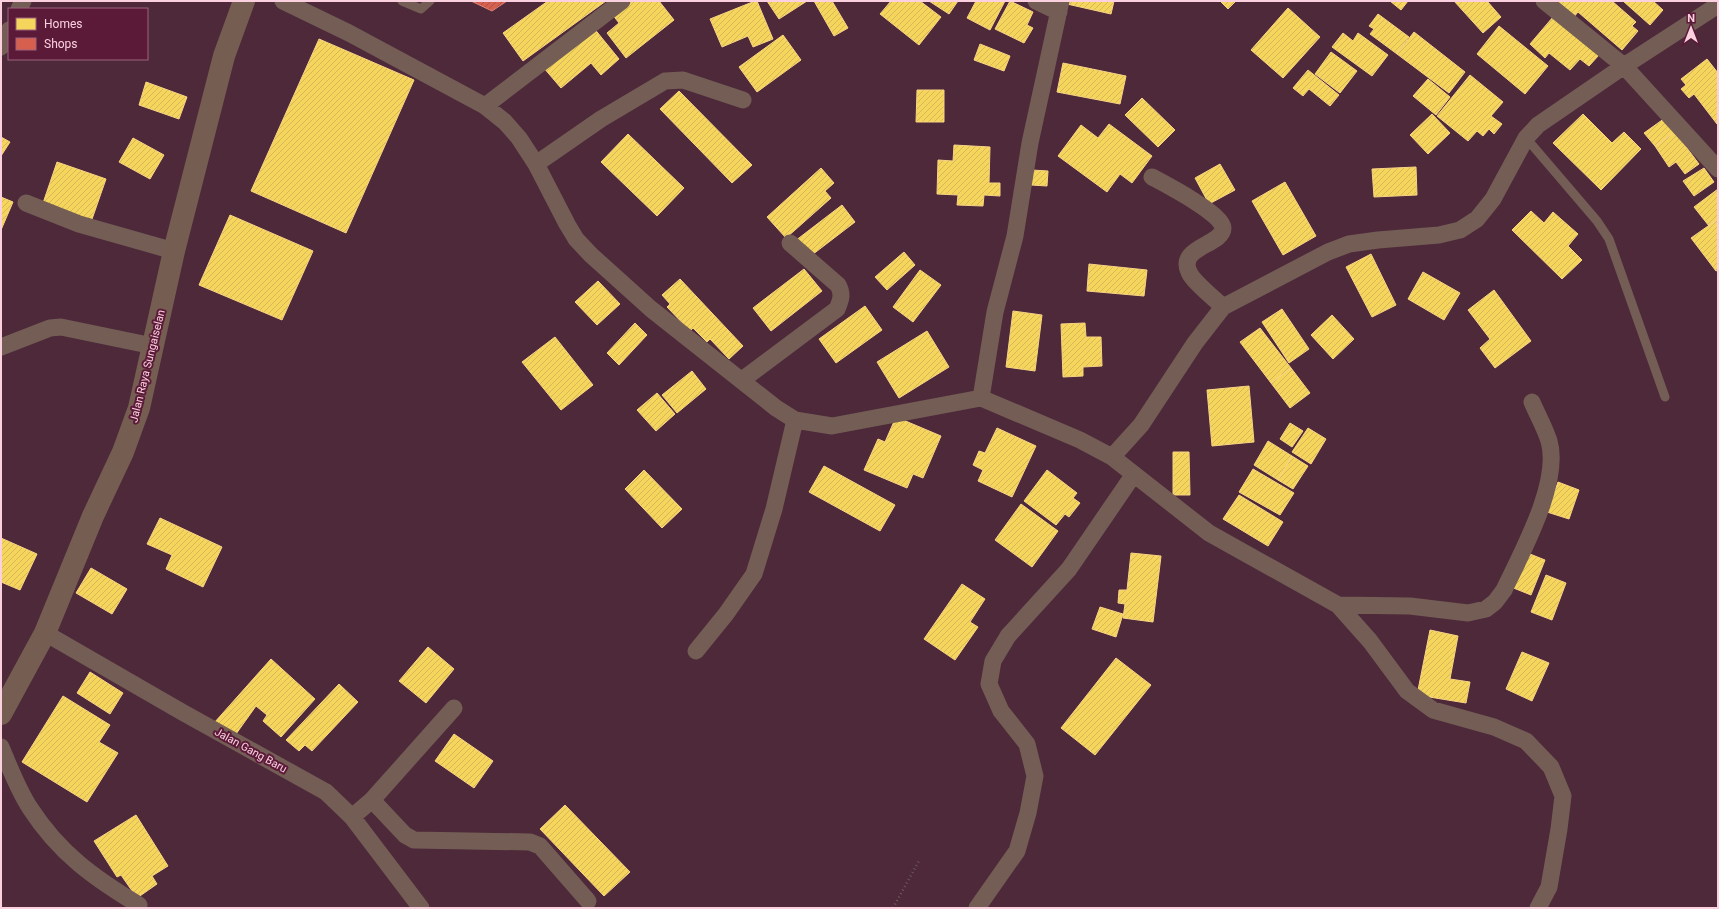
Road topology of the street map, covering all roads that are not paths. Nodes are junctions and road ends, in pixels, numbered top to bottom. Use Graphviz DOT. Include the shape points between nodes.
graph roads {
  1 [pos="244,1"];
  2 [pos="283,1"];
  3 [pos="402,1"];
  4 [pos="430,1"];
  5 [pos="622,1"];
  6 [pos="1036,1"];
  7 [pos="1544,1"];
  8 [pos="1718,5"];
  9 [pos="1060,6"];
  10 [pos="8,32"];
  11 [pos="1,47"];
  12 [pos="1624,66"];
  13 [pos="743,100"];
  14 [pos="486,106"];
  15 [pos="1526,138"];
  16 [pos="536,164"];
  17 [pos="1718,169"];
  18 [pos="1152,177"];
  19 [pos="26,204"];
  20 [pos="790,243"];
  21 [pos="174,251"];
  22 [pos="1223,307"];
  23 [pos="153,346"];
  24 [pos="1,347"];
  25 [pos="742,380"];
  26 [pos="1665,397"];
  27 [pos="981,398"];
  28 [pos="1532,402"];
  29 [pos="795,420"];
  30 [pos="1112,456"];
  31 [pos="1134,474"];
  32 [pos="1338,605"];
  33 [pos="45,634"];
  34 [pos="696,651"];
  35 [pos="454,708"];
  36 [pos="1,714"];
  37 [pos="1,747"];
  38 [pos="372,800"];
  39 [pos="352,817"];
  40 [pos="588,901"];
  41 [pos="139,905"];
  42 [pos="422,908"];
  43 [pos="977,908"];
  44 [pos="1538,908"];
  1 -- 21 [label="main road, Jalan Raya Sungaiselan" via="224,56"];
  2 -- 14 [label="street"];
  3 -- 4 [label="lane" via="421,9"];
  5 -- 14 [label="street"];
  6 -- 9 [label="street"];
  7 -- 12 [label="street"];
  8 -- 12 [label="street"];
  9 -- 27 [label="street" via="1030,144 1014,236 995,312"];
  10 -- 11 [label="street"];
  12 -- 15 [label="street" via="1538,125"];
  12 -- 17 [label="street"];
  13 -- 16 [label="street" via="683,80 665,81 601,119"];
  14 -- 16 [label="street" via="519,138"];
  15 -- 22 [label="street" via="1494,199 1477,219 1460,230 1349,244 1328,252"];
  15 -- 26 [label="lane" via="1597,221 1609,239"];
  16 -- 25 [label="street" via="576,239 591,255 651,309"];
  18 -- 22 [label="street" via="1196,202 1222,224 1220,236 1199,247 1187,263 1188,272"];
  19 -- 21 [label="street" via="79,224"];
  20 -- 25 [label="street" via="838,285 842,298 837,309"];
  21 -- 23 [label="main road, Jalan Raya Sungaiselan"];
  22 -- 30 [label="street" via="1195,343 1141,425"];
  23 -- 24 [label="street" via="61,327 50,328"];
  23 -- 33 [label="main road, Jalan Raya Sungaiselan" via="139,408 123,452 93,516"];
  25 -- 29 [label="street"];
  27 -- 29 [label="street" via="832,426"];
  27 -- 30 [label="street"];
  28 -- 32 [label="street" via="1549,441 1551,466 1546,494 1504,590 1495,602 1486,609 1468,613 1410,606"];
  29 -- 34 [label="street" via="774,509 754,574"];
  30 -- 31 [label="street"];
  31 -- 32 [label="street" via="1209,533"];
  31 -- 43 [label="street" via="1069,570 1008,636 993,661 989,684 1001,711 1027,744 1036,776 1017,851"];
  32 -- 44 [label="street" via="1370,641 1407,691 1433,710 1494,727 1526,741 1551,767 1563,796 1549,886"];
  33 -- 36 [label="main road, Jalan Raya Sungaiselan"];
  33 -- 39 [label="street, Jalan Gang Baru" via="320,788"];
  35 -- 38 [label="street"];
  37 -- 41 [label="street" via="29,808 49,835 76,862"];
  38 -- 39 [label="street"];
  38 -- 40 [label="street" via="405,835 414,840 530,842 540,846"];
  39 -- 42 [label="street, Jalan Gang Baru"];
}
